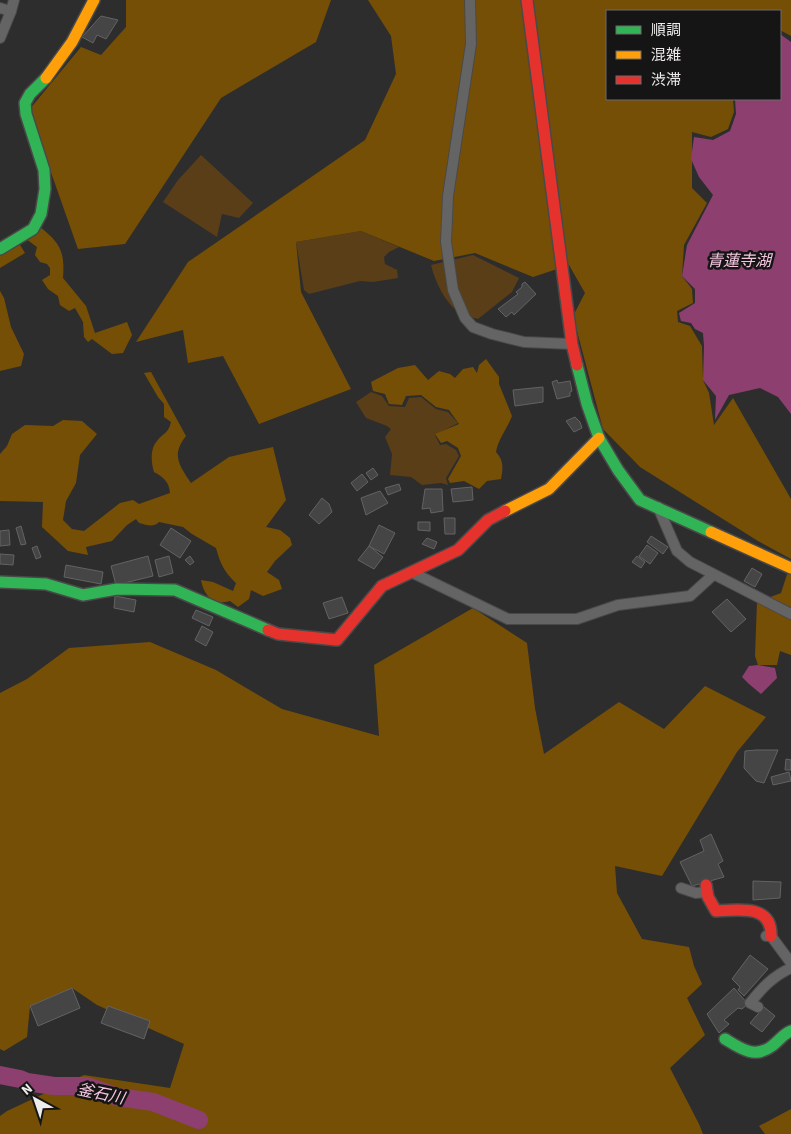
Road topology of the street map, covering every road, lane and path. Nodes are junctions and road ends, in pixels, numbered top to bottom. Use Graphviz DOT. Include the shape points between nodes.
graph roads {
  1 [pos="14,0"];
  2 [pos="94,0"];
  3 [pos="470,0"];
  4 [pos="527,0"];
  5 [pos="0,8"];
  6 [pos="11,11"];
  7 [pos="0,38"];
  8 [pos="0,249"];
  9 [pos="572,344"];
  10 [pos="599,438"];
  11 [pos="658,508"];
  12 [pos="791,568"];
  13 [pos="412,572"];
  14 [pos="713,575"];
  15 [pos="0,582"];
  16 [pos="791,614"];
  17 [pos="681,888"];
  18 [pos="707,888"];
  19 [pos="768,936"];
  20 [pos="791,963"];
  21 [pos="791,968"];
  22 [pos="758,1007"];
  23 [pos="791,1031"];
  24 [pos="725,1039"];
  1 -- 6 [label="street"];
  2 -- 8 [label="street" via="72,42 25,103 44,170 41,214 33,229"];
  3 -- 9 [label="street" via="471,44 448,196 446,242 453,290 465,318 473,327 524,342"];
  4 -- 9 [label="street"];
  5 -- 6 [label="street"];
  6 -- 7 [label="street"];
  9 -- 10 [label="street"];
  10 -- 11 [label="street" via="640,500"];
  10 -- 13 [label="street" via="549,489 488,520 458,550"];
  11 -- 12 [label="street"];
  11 -- 14 [label="street" via="677,551"];
  13 -- 14 [label="street" via="508,620 577,618 618,605 690,596"];
  13 -- 15 [label="street" via="382,586 337,640 278,634 175,590 117,588 83,595 46,584"];
  14 -- 16 [label="street"];
  17 -- 18 [label="street" via="696,892"];
  18 -- 19 [label="street" via="716,911 762,913 769,918 773,930"];
  19 -- 20 [label="street"];
  21 -- 22 [label="street" via="766,984 750,1003"];
  23 -- 24 [label="street" via="782,1034 760,1053 748,1053"];
}
